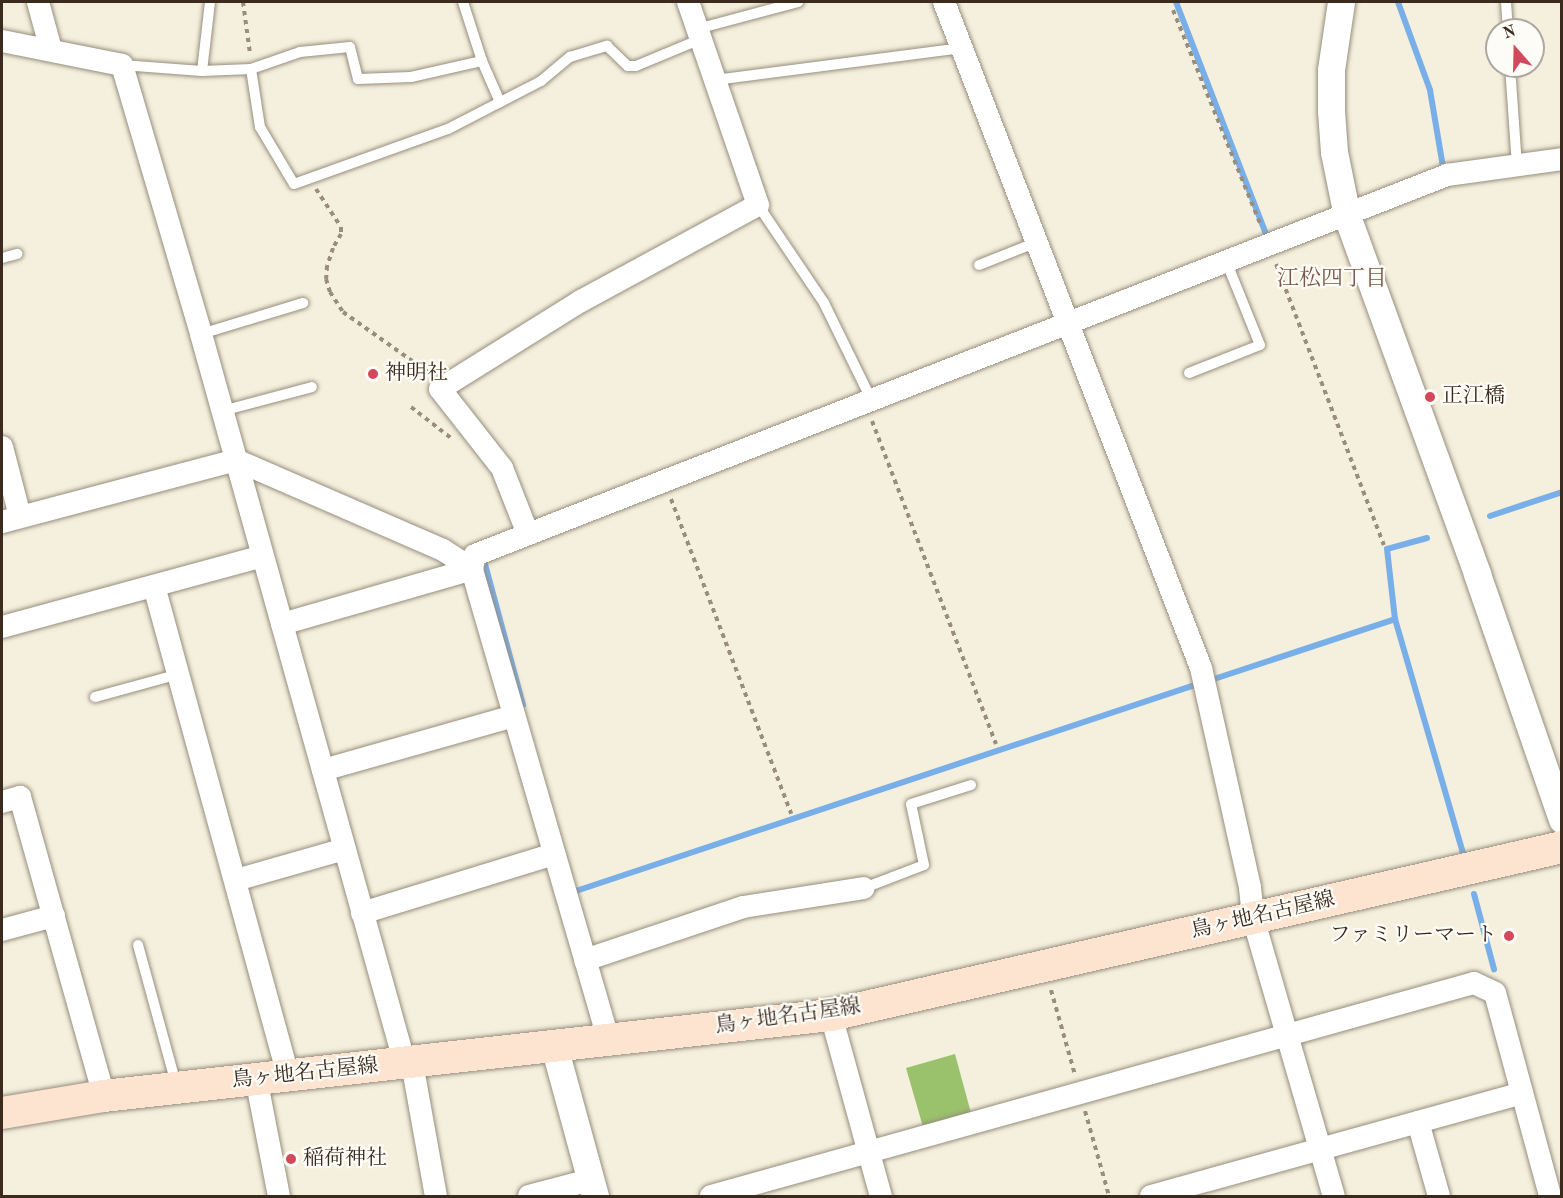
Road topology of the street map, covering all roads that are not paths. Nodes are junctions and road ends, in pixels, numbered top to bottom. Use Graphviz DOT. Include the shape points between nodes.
graph roads {
  1 [pos="38,2"];
  2 [pos="210,2"];
  3 [pos="463,2"];
  4 [pos="688,2"];
  5 [pos="798,2"];
  6 [pos="944,2"];
  7 [pos="1341,2"];
  8 [pos="1506,2"];
  9 [pos="782,3"];
  10 [pos="1507,18"];
  11 [pos="699,34"];
  12 [pos="2,42"];
  13 [pos="962,48"];
  14 [pos="51,50"];
  15 [pos="482,61"];
  16 [pos="122,65"];
  17 [pos="251,69"];
  18 [pos="202,71"];
  19 [pos="1511,78"];
  20 [pos="715,80"];
  21 [pos="501,102"];
  22 [pos="1562,159"];
  23 [pos="1517,166"];
  24 [pos="759,205"];
  25 [pos="1347,216"];
  26 [pos="1037,242"];
  27 [pos="17,254"];
  28 [pos="2,258"];
  29 [pos="1226,261"];
  30 [pos="979,265"];
  31 [pos="303,303"];
  32 [pos="1068,322"];
  33 [pos="201,334"];
  34 [pos="1189,374"];
  35 [pos="312,387"];
  36 [pos="868,402"];
  37 [pos="222,411"];
  38 [pos="2,447"];
  39 [pos="236,460"];
  40 [pos="11,519"];
  41 [pos="528,534"];
  42 [pos="263,556"];
  43 [pos="471,569"];
  44 [pos="154,586"];
  45 [pos="282,624"];
  46 [pos="2,627"];
  47 [pos="179,674"];
  48 [pos="95,697"];
  49 [pos="514,716"];
  50 [pos="322,770"];
  51 [pos="971,786"];
  52 [pos="2,802"];
  53 [pos="1562,820"];
  54 [pos="1562,847"];
  55 [pos="345,849"];
  56 [pos="554,854"];
  57 [pos="236,880"];
  58 [pos="864,888"];
  59 [pos="362,913"];
  60 [pos="54,916"];
  61 [pos="1254,918"];
  62 [pos="2,930"];
  63 [pos="138,945"];
  64 [pos="585,960"];
  65 [pos="831,1015"];
  66 [pos="1289,1034"];
  67 [pos="608,1038"];
  68 [pos="554,1046"];
  69 [pos="408,1064"];
  70 [pos="288,1075"];
  71 [pos="256,1078"];
  72 [pos="177,1088"];
  73 [pos="1522,1093"];
  74 [pos="104,1096"];
  75 [pos="2,1113"];
  76 [pos="1418,1122"];
  77 [pos="1321,1149"];
  78 [pos="869,1154"];
  79 [pos="1219,1187"];
  80 [pos="593,1188"];
  81 [pos="739,1193"];
  82 [pos="279,1197"];
  83 [pos="436,1197"];
  84 [pos="530,1197"];
  85 [pos="711,1197"];
  86 [pos="881,1197"];
  87 [pos="1151,1197"];
  88 [pos="1334,1197"];
  89 [pos="1439,1197"];
  90 [pos="1550,1197"];
  1 -- 14 [label="street"];
  2 -- 18 [label="lane"];
  3 -- 15 [label="lane"];
  4 -- 11 [label="street"];
  5 -- 9 [label="lane"];
  6 -- 13 [label="street"];
  7 -- 25 [label="street" via="1331,70 1331,111 1334,152"];
  8 -- 10 [label="lane"];
  9 -- 11 [label="lane"];
  11 -- 20 [label="street"];
  11 -- 21 [label="lane" via="636,66 628,66 607,46 570,57 541,81"];
  12 -- 14 [label="street"];
  13 -- 20 [label="lane"];
  13 -- 26 [label="street"];
  14 -- 16 [label="street"];
  15 -- 17 [label="lane" via="411,77 358,79 350,47 336,46 300,52"];
  15 -- 21 [label="lane"];
  16 -- 18 [label="lane"];
  16 -- 33 [label="street"];
  17 -- 18 [label="lane"];
  17 -- 21 [label="lane" via="260,127 294,184 448,129"];
  19 -- 23 [label="lane"];
  20 -- 24 [label="street"];
  22 -- 23 [label="street"];
  23 -- 25 [label="street" via="1447,175"];
  24 -- 36 [label="lane" via="824,303"];
  24 -- 41 [label="street" via="581,301 440,389 502,468"];
  25 -- 29 [label="street"];
  25 -- 53 [label="street"];
  26 -- 30 [label="lane"];
  26 -- 32 [label="street"];
  27 -- 28 [label="lane"];
  29 -- 32 [label="street"];
  29 -- 34 [label="lane" via="1260,345"];
  31 -- 33 [label="lane"];
  32 -- 36 [label="street"];
  32 -- 61 [label="street" via="1201,668"];
  33 -- 37 [label="street"];
  35 -- 37 [label="lane"];
  36 -- 41 [label="street"];
  37 -- 39 [label="street"];
  38 -- 40 [label="street"];
  39 -- 40 [label="street"];
  39 -- 42 [label="street"];
  39 -- 43 [label="street" via="443,550"];
  41 -- 43 [label="street" via="475,555"];
  42 -- 44 [label="street"];
  42 -- 45 [label="street"];
  43 -- 45 [label="street"];
  43 -- 49 [label="street"];
  44 -- 46 [label="street"];
  44 -- 47 [label="street"];
  45 -- 50 [label="street"];
  47 -- 48 [label="lane"];
  47 -- 57 [label="street"];
  49 -- 50 [label="street"];
  49 -- 56 [label="street"];
  50 -- 55 [label="street"];
  51 -- 58 [label="lane" via="911,804 924,865"];
  52 -- 60 [label="street" via="20,797"];
  54 -- 61 [label="main road, 鳥ヶ地名古屋線"];
  55 -- 57 [label="street"];
  55 -- 59 [label="street"];
  56 -- 59 [label="street"];
  56 -- 64 [label="street"];
  57 -- 70 [label="street"];
  58 -- 64 [label="street" via="742,907"];
  59 -- 69 [label="street"];
  60 -- 62 [label="street"];
  60 -- 74 [label="street"];
  61 -- 65 [label="main road, 鳥ヶ地名古屋線"];
  61 -- 66 [label="street"];
  63 -- 72 [label="lane"];
  64 -- 67 [label="street"];
  65 -- 67 [label="main road, 鳥ヶ地名古屋線"];
  65 -- 78 [label="street"];
  66 -- 73 [label="street" via="1474,983 1495,993"];
  66 -- 77 [label="street"];
  66 -- 78 [label="street"];
  67 -- 68 [label="main road, 鳥ヶ地名古屋線"];
  68 -- 69 [label="main road, 鳥ヶ地名古屋線"];
  68 -- 80 [label="street"];
  69 -- 70 [label="main road, 鳥ヶ地名古屋線"];
  69 -- 83 [label="street"];
  70 -- 71 [label="main road, 鳥ヶ地名古屋線"];
  71 -- 72 [label="main road, 鳥ヶ地名古屋線"];
  71 -- 82 [label="street"];
  72 -- 74 [label="main road, 鳥ヶ地名古屋線"];
  73 -- 76 [label="street"];
  73 -- 90 [label="street"];
  74 -- 75 [label="main road, 鳥ヶ地名古屋線"];
  76 -- 77 [label="street"];
  76 -- 89 [label="street"];
  77 -- 79 [label="street"];
  77 -- 88 [label="street"];
  78 -- 81 [label="street"];
  78 -- 86 [label="street"];
  79 -- 87 [label="street"];
  80 -- 84 [label="street"];
  81 -- 85 [label="street"];
}
